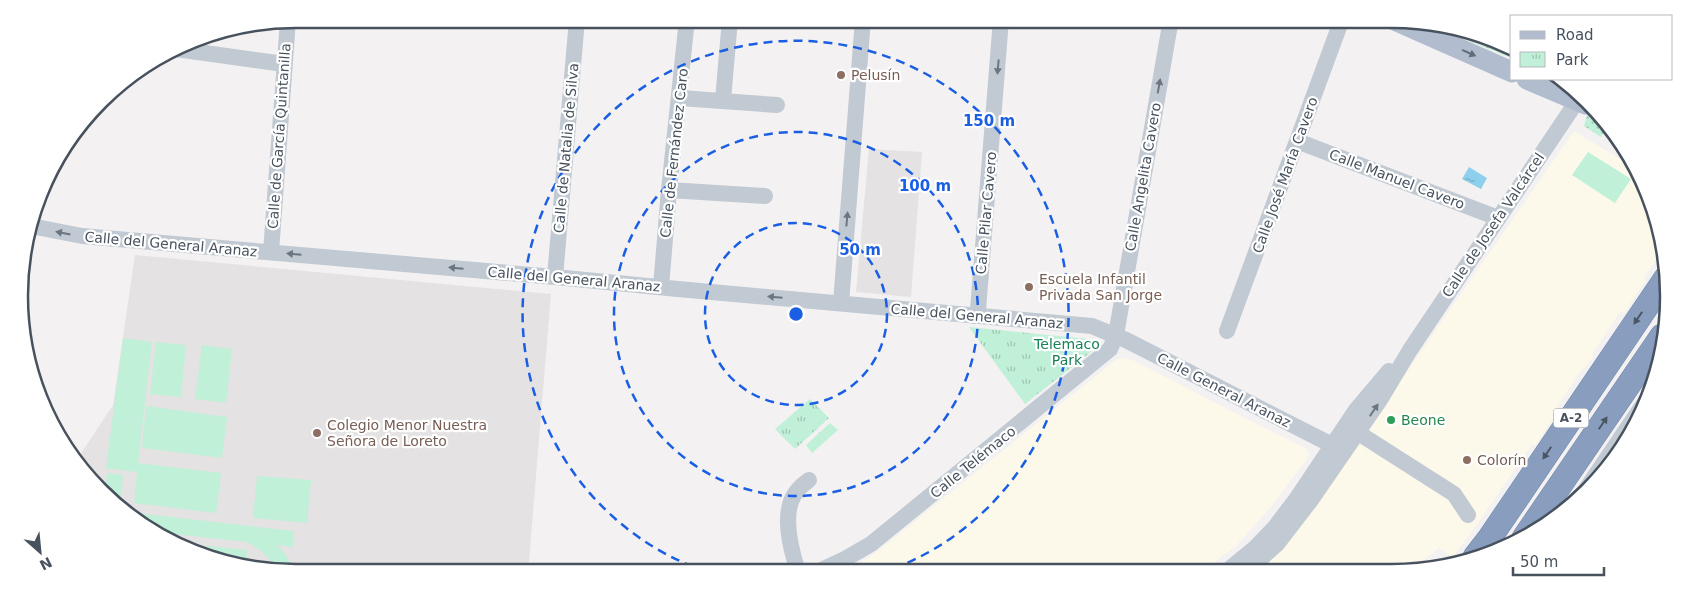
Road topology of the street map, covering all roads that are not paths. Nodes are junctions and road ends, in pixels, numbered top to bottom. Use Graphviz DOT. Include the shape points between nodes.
graph roads {
  1 [pos="287,28"];
  2 [pos="576,28"];
  3 [pos="686,28"];
  4 [pos="729,28"];
  5 [pos="862,28"];
  6 [pos="1001,28"];
  7 [pos="1169,28"];
  8 [pos="1339,28"];
  9 [pos="1414,28"];
  10 [pos="187,51"];
  11 [pos="284,64"];
  12 [pos="1510,70"];
  13 [pos="1529,80"];
  14 [pos="680,98"];
  15 [pos="1573,98"];
  16 [pos="723,100"];
  17 [pos="1579,103"];
  18 [pos="777,105"];
  19 [pos="1297,141"];
  20 [pos="669,190"];
  21 [pos="765,196"];
  22 [pos="1498,218"];
  23 [pos="37,227"];
  24 [pos="271,252"];
  25 [pos="555,277"];
  26 [pos="1660,287"];
  27 [pos="661,288"];
  28 [pos="841,303"];
  29 [pos="974,316"];
  30 [pos="1227,331"];
  31 [pos="1116,335"];
  32 [pos="1655,346"];
  33 [pos="1352,429"];
  34 [pos="1332,445"];
  35 [pos="809,480"];
  36 [pos="1468,515"];
  37 [pos="1288,520"];
  38 [pos="1534,524"];
  39 [pos="1481,549"];
  40 [pos="796,564"];
  41 [pos="834,564"];
  42 [pos="1236,564"];
  43 [pos="1253,564"];
  1 -- 11 [label="street, Calle de García Quintanilla"];
  2 -- 25 [label="street, Calle de Natalia de Silva"];
  3 -- 14 [label="street, Calle de Fernández Caro"];
  4 -- 16 [label="street"];
  28 -- 5 [label="street, one-way"];
  6 -- 29 [label="street, Calle Pilar Cavero, one-way" via="978,310"];
  31 -- 7 [label="street, Calle Angelita Cavero, one-way"];
  8 -- 19 [label="street, Calle José María Cavero"];
  9 -- 12 [label="main road, one-way"];
  10 -- 11 [label="street"];
  11 -- 24 [label="street, Calle de García Quintanilla"];
  13 -- 15 [label="main road"];
  14 -- 16 [label="street"];
  14 -- 20 [label="street, Calle de Fernández Caro"];
  16 -- 18 [label="street"];
  17 -- 22 [label="street, Calle de Josefa Valcárcel"];
  19 -- 22 [label="street, Calle Manuel Cavero"];
  19 -- 30 [label="street, Calle José María Cavero"];
  20 -- 21 [label="street"];
  20 -- 27 [label="street, Calle de Fernández Caro"];
  22 -- 33 [label="street, Calle de Josefa Valcárcel" via="1410,350 1371,390"];
  24 -- 23 [label="street, Calle del General Aranaz, one-way" via="82,236"];
  25 -- 24 [label="street, Calle del General Aranaz, one-way"];
  25 -- 27 [label="street, Calle del General Aranaz"];
  26 -- 39 [label="highway, A-2, one-way"];
  28 -- 27 [label="street, Calle del General Aranaz, one-way"];
  28 -- 29 [label="street, Calle del General Aranaz"];
  29 -- 31 [label="street, Calle del General Aranaz" via="1092,326"];
  31 -- 34 [label="street, Calle General Aranaz"];
  31 -- 41 [label="street, Calle Telémaco" via="1103,357 871,544"];
  38 -- 32 [label="highway, A-2, one-way"];
  33 -- 34 [label="street, Calle de Josefa Valcárcel"];
  33 -- 36 [label="street" via="1454,494"];
  33 -- 37 [label="street, Calle de Josefa Valcárcel"];
  34 -- 37 [label="street, Calle de Josefa Valcárcel" via="1297,498"];
  35 -- 40 [label="street" via="796,491 788,510 789,536"];
  37 -- 42 [label="street, Calle de Josefa Valcárcel"];
  37 -- 43 [label="street, Calle de Josefa Valcárcel" via="1257,554"];
}
